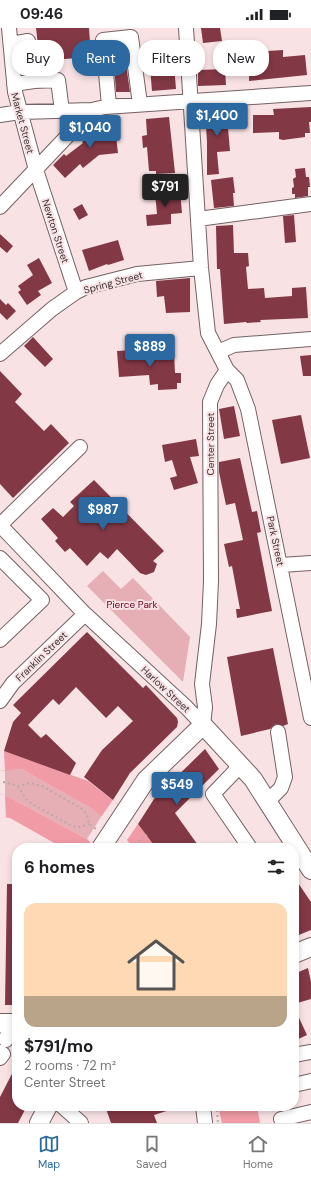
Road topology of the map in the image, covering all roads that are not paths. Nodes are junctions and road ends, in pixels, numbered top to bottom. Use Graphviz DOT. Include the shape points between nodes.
graph roads {
  1 [pos="9,28"];
  2 [pos="186,28"];
  3 [pos="10,44"];
  4 [pos="34,81"];
  5 [pos="14,84"];
  6 [pos="311,92"];
  7 [pos="191,100"];
  8 [pos="140,104"];
  9 [pos="109,106"];
  10 [pos="62,110"];
  11 [pos="92,110"];
  12 [pos="20,112"];
  13 [pos="0,115"];
  14 [pos="36,170"];
  15 [pos="311,204"];
  16 [pos="0,207"];
  17 [pos="198,219"];
  18 [pos="201,268"];
  19 [pos="76,292"];
  20 [pos="311,339"];
  21 [pos="218,352"];
  22 [pos="0,354"];
  23 [pos="227,370"];
  24 [pos="80,446"];
  25 [pos="2,530"];
  26 [pos="0,558"];
  27 [pos="311,563"];
  28 [pos="281,565"];
  29 [pos="85,614"];
  30 [pos="0,640"];
  31 [pos="0,701"];
  32 [pos="311,718"];
  33 [pos="203,725"];
  34 [pos="278,732"];
  35 [pos="240,766"];
  36 [pos="267,802"];
  37 [pos="104,843"];
  38 [pos="246,843"];
  39 [pos="295,843"];
  40 [pos="299,849"];
  41 [pos="308,862"];
  42 [pos="311,947"];
  43 [pos="299,952"];
  44 [pos="9,1023"];
  45 [pos="3,1046"];
  46 [pos="311,1052"];
  47 [pos="299,1054"];
  48 [pos="0,1058"];
  49 [pos="311,1081"];
  50 [pos="299,1084"];
  51 [pos="46,1111"];
  52 [pos="68,1111"];
  53 [pos="204,1111"];
  54 [pos="311,1112"];
  55 [pos="281,1116"];
  56 [pos="40,1123"];
  57 [pos="81,1123"];
  58 [pos="205,1123"];
  1 -- 3 [label="street, Market Street"];
  2 -- 7 [label="street"];
  3 -- 4 [label="street" via="28,41"];
  3 -- 5 [label="street, Market Street"];
  4 -- 5 [label="street"];
  4 -- 10 [label="street" via="58,80"];
  5 -- 12 [label="street, Market Street"];
  6 -- 7 [label="street"];
  7 -- 8 [label="street"];
  7 -- 17 [label="street"];
  8 -- 9 [label="street"];
  8 -- 9 [label="street" via="131,37 104,40"];
  9 -- 11 [label="street"];
  10 -- 11 [label="street"];
  10 -- 12 [label="street"];
  11 -- 14 [label="street"];
  12 -- 13 [label="street"];
  12 -- 14 [label="street, Market Street"];
  14 -- 16 [label="street"];
  14 -- 19 [label="street, Newton Street"];
  15 -- 17 [label="street"];
  17 -- 18 [label="street"];
  18 -- 19 [label="street, Spring Street" via="137,274"];
  18 -- 21 [label="street" via="208,332"];
  19 -- 22 [label="street, Spring Street"];
  20 -- 21 [label="street" via="234,345"];
  21 -- 23 [label="street"];
  23 -- 28 [label="street, Park Street" via="237,380 248,409"];
  23 -- 33 [label="street, Center Street" via="210,402 211,581 202,684 205,707"];
  24 -- 25 [label="street"];
  25 -- 29 [label="street, Harlow Street"];
  26 -- 30 [label="street" via="42,600"];
  27 -- 28 [label="street"];
  28 -- 32 [label="street, Park Street"];
  29 -- 31 [label="street, Franklin Street" via="13,683"];
  29 -- 33 [label="street, Harlow Street"];
  33 -- 35 [label="main road, Harlow Street"];
  33 -- 37 [label="main road" via="142,785"];
  34 -- 36 [label="street" via="285,777 281,788"];
  35 -- 36 [label="main road, Harlow Street" via="253,779"];
  35 -- 38 [label="street" via="212,794"];
  36 -- 39 [label="main road, Harlow Street"];
  40 -- 41 [label="main road, Harlow Street"];
  42 -- 43 [label="main road"];
  44 -- 45 [label="street"];
  45 -- 48 [label="street"];
  46 -- 47 [label="street"];
  49 -- 50 [label="street"];
  51 -- 56 [label="main road"];
  52 -- 57 [label="street"];
  53 -- 58 [label="street"];
  54 -- 55 [label="street"];
}
